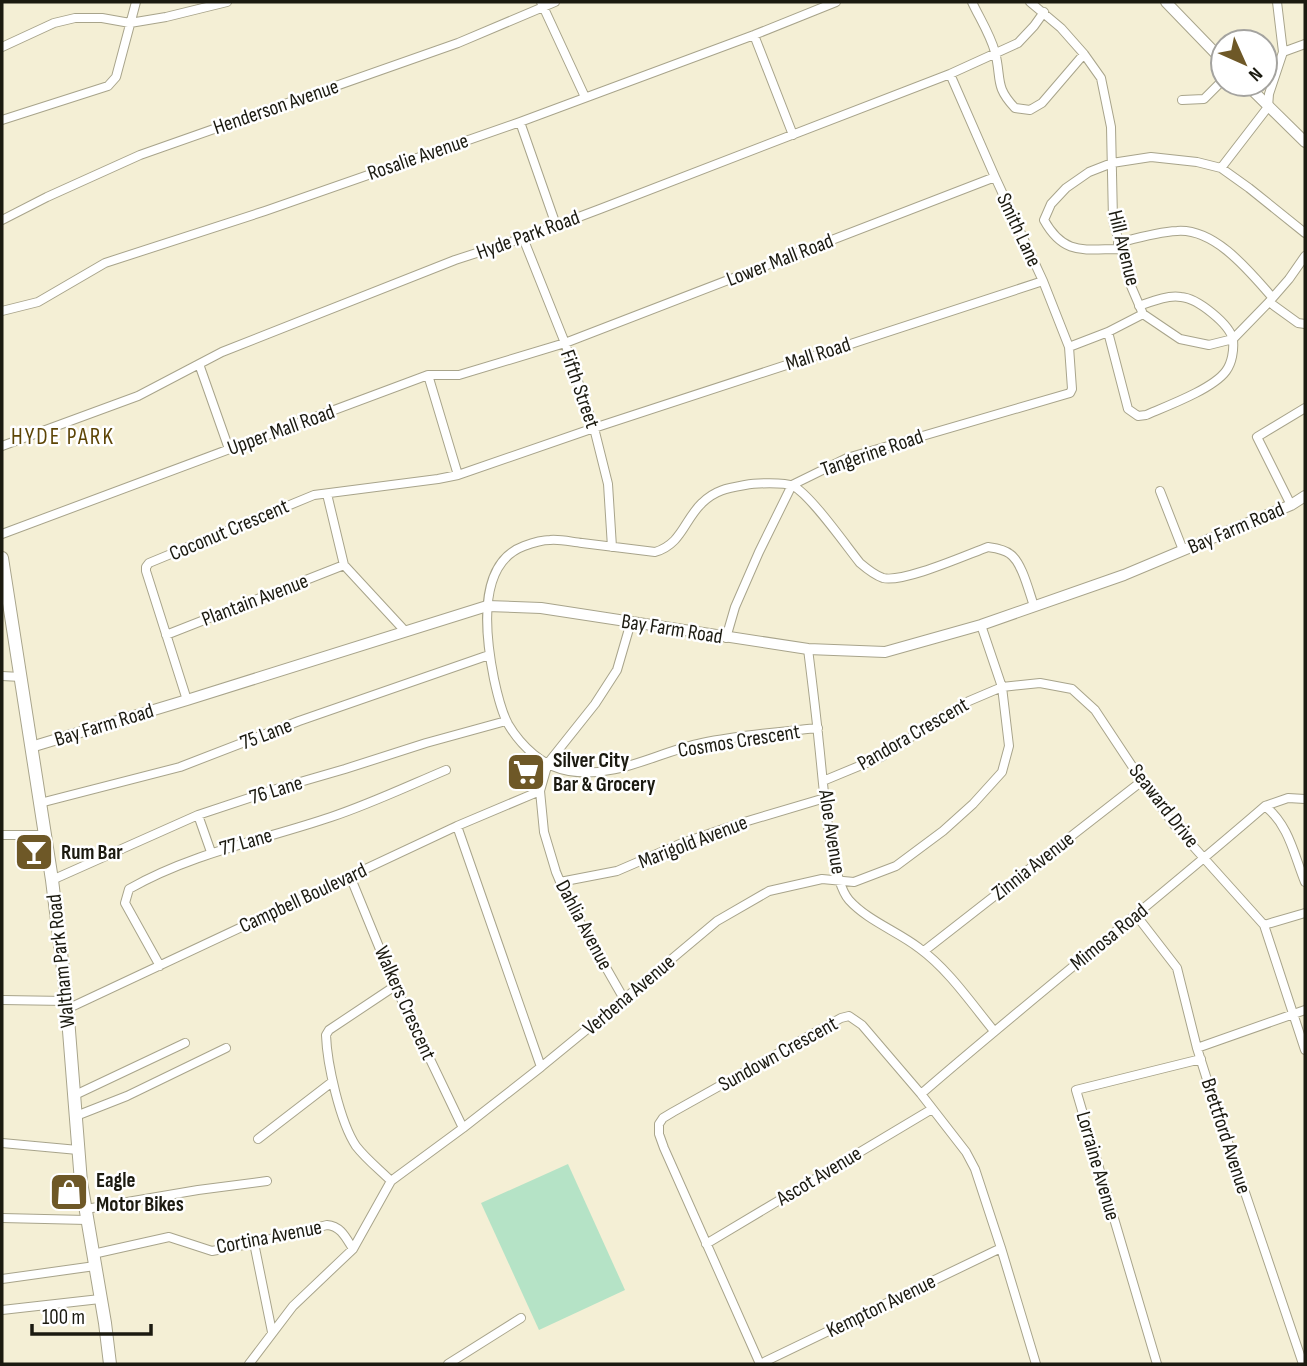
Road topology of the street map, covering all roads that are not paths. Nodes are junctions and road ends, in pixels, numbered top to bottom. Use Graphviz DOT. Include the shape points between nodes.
graph roads {
  1 [pos="136,2"];
  2 [pos="227,2"];
  3 [pos="555,2"];
  4 [pos="836,2"];
  5 [pos="972,2"];
  6 [pos="1030,2"];
  7 [pos="1166,2"];
  8 [pos="1277,2"];
  9 [pos="542,4"];
  10 [pos="1044,12"];
  11 [pos="130,23"];
  12 [pos="754,36"];
  13 [pos="1305,44"];
  14 [pos="2,47"];
  15 [pos="1209,47"];
  16 [pos="1283,52"];
  17 [pos="995,54"];
  18 [pos="1084,54"];
  19 [pos="950,75"];
  20 [pos="1209,94"];
  21 [pos="585,97"];
  22 [pos="1259,98"];
  23 [pos="1182,100"];
  24 [pos="1268,107"];
  25 [pos="2,120"];
  26 [pos="520,122"];
  27 [pos="793,135"];
  28 [pos="1305,142"];
  29 [pos="1112,163"];
  30 [pos="1221,168"];
  31 [pos="995,177"];
  32 [pos="2,220"];
  33 [pos="556,225"];
  34 [pos="1305,233"];
  35 [pos="523,238"];
  36 [pos="1119,246"];
  37 [pos="1305,256"];
  38 [pos="1043,281"];
  39 [pos="1271,299"];
  40 [pos="1141,310"];
  41 [pos="2,311"];
  42 [pos="1305,324"];
  43 [pos="1108,332"];
  44 [pos="1233,339"];
  45 [pos="565,343"];
  46 [pos="1069,347"];
  47 [pos="199,364"];
  48 [pos="428,375"];
  49 [pos="1072,389"];
  50 [pos="1305,408"];
  51 [pos="594,428"];
  52 [pos="2,446"];
  53 [pos="229,449"];
  54 [pos="458,475"];
  55 [pos="792,485"];
  56 [pos="1160,491"];
  57 [pos="327,494"];
  58 [pos="1305,496"];
  59 [pos="1292,505"];
  60 [pos="2,534"];
  61 [pos="612,547"];
  62 [pos="1183,550"];
  63 [pos="2,558"];
  64 [pos="344,565"];
  65 [pos="487,606"];
  66 [pos="1034,606"];
  67 [pos="631,622"];
  68 [pos="981,625"];
  69 [pos="405,631"];
  70 [pos="166,635"];
  71 [pos="726,638"];
  72 [pos="808,649"];
  73 [pos="489,655"];
  74 [pos="2,676"];
  75 [pos="21,677"];
  76 [pos="1002,687"];
  77 [pos="187,700"];
  78 [pos="506,721"];
  79 [pos="818,728"];
  80 [pos="31,747"];
  81 [pos="548,763"];
  82 [pos="446,770"];
  83 [pos="824,781"];
  84 [pos="1142,781"];
  85 [pos="540,791"];
  86 [pos="825,798"];
  87 [pos="1305,799"];
  88 [pos="40,803"];
  89 [pos="1265,806"];
  90 [pos="198,816"];
  91 [pos="457,826"];
  92 [pos="2,835"];
  93 [pos="44,835"];
  94 [pos="211,852"];
  95 [pos="1204,857"];
  96 [pos="350,876"];
  97 [pos="52,880"];
  98 [pos="839,880"];
  99 [pos="560,882"];
  100 [pos="1305,882"];
  101 [pos="1305,913"];
  102 [pos="1136,915"];
  103 [pos="1264,925"];
  104 [pos="924,951"];
  105 [pos="160,966"];
  106 [pos="395,986"];
  107 [pos="624,999"];
  108 [pos="2,1000"];
  109 [pos="66,1005"];
  110 [pos="1305,1010"];
  111 [pos="1293,1015"];
  112 [pos="994,1031"];
  113 [pos="185,1043"];
  114 [pos="226,1048"];
  115 [pos="1197,1048"];
  116 [pos="1305,1050"];
  117 [pos="1201,1059"];
  118 [pos="541,1067"];
  119 [pos="332,1082"];
  120 [pos="921,1094"];
  121 [pos="75,1095"];
  122 [pos="932,1109"];
  123 [pos="76,1116"];
  124 [pos="463,1128"];
  125 [pos="258,1139"];
  126 [pos="2,1143"];
  127 [pos="78,1150"];
  128 [pos="267,1181"];
  129 [pos="391,1181"];
  130 [pos="86,1215"];
  131 [pos="2,1218"];
  132 [pos="254,1243"];
  133 [pos="706,1244"];
  134 [pos="1001,1248"];
  135 [pos="353,1249"];
  136 [pos="94,1260"];
  137 [pos="2,1279"];
  138 [pos="100,1299"];
  139 [pos="2,1310"];
  140 [pos="521,1318"];
  141 [pos="272,1332"];
  142 [pos="110,1364"];
  143 [pos="249,1364"];
  144 [pos="448,1364"];
  145 [pos="760,1364"];
  146 [pos="1036,1364"];
  147 [pos="1157,1364"];
  148 [pos="1303,1364"];
  1 -- 11 [label="street"];
  2 -- 11 [label="street"];
  3 -- 9 [label="street, Henderson Avenue"];
  4 -- 12 [label="street, Rosalie Avenue"];
  5 -- 17 [label="street"];
  6 -- 10 [label="street, Hill Avenue"];
  7 -- 15 [label="street"];
  8 -- 16 [label="street"];
  9 -- 21 [label="street"];
  9 -- 32 [label="street, Henderson Avenue" via="458,43 140,155"];
  10 -- 17 [label="street, Hyde Park Road" via="1018,43"];
  10 -- 18 [label="street, Hill Avenue"];
  11 -- 14 [label="street" via="75,18"];
  11 -- 25 [label="street" via="116,77 108,86"];
  12 -- 21 [label="street, Rosalie Avenue"];
  12 -- 27 [label="street"];
  13 -- 16 [label="street"];
  16 -- 24 [label="street"];
  17 -- 18 [label="street" via="1004,96 1015,108 1030,110 1042,103"];
  17 -- 19 [label="street, Hyde Park Road"];
  18 -- 29 [label="street, Hill Avenue" via="1101,78 1111,127"];
  19 -- 27 [label="street, Hyde Park Road"];
  19 -- 31 [label="street, Smith Lane"];
  20 -- 23 [label="street" via="1204,99"];
  21 -- 26 [label="street, Rosalie Avenue"];
  22 -- 24 [label="street"];
  24 -- 28 [label="street"];
  24 -- 30 [label="street"];
  26 -- 33 [label="street"];
  26 -- 41 [label="street, Rosalie Avenue" via="105,263 38,302"];
  27 -- 33 [label="street, Hyde Park Road"];
  29 -- 30 [label="street" via="1150,157"];
  29 -- 36 [label="street, Hill Avenue" via="1113,219"];
  29 -- 36 [label="street" via="1066,188 1044,220 1065,246"];
  30 -- 34 [label="street"];
  31 -- 38 [label="street, Smith Lane"];
  31 -- 45 [label="street, Lower Mall Road"];
  33 -- 35 [label="street, Hyde Park Road"];
  35 -- 45 [label="street, Fifth Street"];
  35 -- 47 [label="street, Hyde Park Road" via="454,260"];
  36 -- 39 [label="street" via="1179,230 1199,233 1244,265"];
  36 -- 40 [label="street, Hill Avenue"];
  37 -- 39 [label="street"];
  38 -- 46 [label="street, Smith Lane"];
  38 -- 51 [label="street, Mall Road"];
  39 -- 42 [label="street"];
  39 -- 44 [label="street"];
  40 -- 43 [label="street"];
  40 -- 44 [label="street, Hill Avenue" via="1180,339 1209,345"];
  40 -- 44 [label="street" via="1163,298 1184,296 1226,326"];
  43 -- 44 [label="street" via="1128,409 1138,416 1217,380 1227,370"];
  43 -- 46 [label="street"];
  45 -- 48 [label="street, Upper Mall Road" via="459,375"];
  45 -- 51 [label="street, Fifth Street"];
  46 -- 49 [label="street, Smith Lane"];
  47 -- 52 [label="street, Hyde Park Road" via="138,396"];
  47 -- 53 [label="street"];
  48 -- 53 [label="street, Upper Mall Road"];
  48 -- 54 [label="street"];
  49 -- 55 [label="street, Tangerine Road" via="847,458"];
  50 -- 59 [label="street" via="1257,436"];
  51 -- 54 [label="street, Coconut Crescent"];
  51 -- 61 [label="street, Fifth Street" via="608,484"];
  53 -- 60 [label="street, Upper Mall Road"];
  54 -- 57 [label="street, Coconut Crescent"];
  55 -- 61 [label="street, Cosmos Crescent" via="753,483 713,492 666,549"];
  55 -- 66 [label="street" via="805,494 869,571 886,579 906,576 988,547 999,549 1018,562"];
  55 -- 71 [label="street" via="739,596"];
  56 -- 62 [label="street"];
  57 -- 64 [label="street"];
  57 -- 70 [label="street, Coconut Crescent" via="314,495 149,563 146,571"];
  58 -- 59 [label="street, Bay Farm Road"];
  59 -- 62 [label="street, Bay Farm Road"];
  61 -- 65 [label="street, Cosmos Crescent" via="551,540 523,546 503,560"];
  62 -- 66 [label="street, Bay Farm Road"];
  63 -- 75 [label="main road, Waltham Park Road"];
  64 -- 69 [label="street"];
  64 -- 70 [label="street, Plantain Avenue"];
  65 -- 67 [label="street, Bay Farm Road" via="541,608"];
  65 -- 69 [label="street, Bay Farm Road"];
  65 -- 73 [label="street, Cosmos Crescent"];
  66 -- 68 [label="street, Bay Farm Road"];
  67 -- 71 [label="street, Bay Farm Road"];
  67 -- 81 [label="street, Dahlia Avenue" via="617,670"];
  68 -- 72 [label="street, Bay Farm Road" via="885,652"];
  68 -- 76 [label="street"];
  69 -- 77 [label="street, Bay Farm Road"];
  70 -- 77 [label="street, Coconut Crescent"];
  71 -- 72 [label="street, Bay Farm Road"];
  72 -- 79 [label="street, Aloe Avenue"];
  73 -- 78 [label="street, Cosmos Crescent"];
  73 -- 88 [label="street, 75 Lane" via="180,767"];
  74 -- 75 [label="street"];
  75 -- 80 [label="main road, Waltham Park Road"];
  76 -- 83 [label="street, Pandora Crescent" via="950,711 881,757"];
  76 -- 84 [label="street, Seaward Drive" via="1040,683 1072,689 1095,710"];
  76 -- 98 [label="street, Verbena Avenue" via="1009,746 1002,772 943,831 896,866 854,882"];
  77 -- 80 [label="street, Bay Farm Road"];
  78 -- 81 [label="street, Cosmos Crescent" via="518,739"];
  78 -- 90 [label="street, 76 Lane"];
  79 -- 81 [label="street, Cosmos Crescent" via="702,743 597,773 568,771"];
  79 -- 83 [label="street, Aloe Avenue"];
  80 -- 88 [label="main road, Waltham Park Road"];
  81 -- 85 [label="street, Dahlia Avenue"];
  82 -- 94 [label="street, 77 Lane" via="332,817"];
  83 -- 86 [label="street, Aloe Avenue"];
  84 -- 95 [label="street, Seaward Drive"];
  84 -- 104 [label="street, Zinnia Avenue"];
  85 -- 91 [label="street, Campbell Boulevard"];
  85 -- 99 [label="street, Dahlia Avenue" via="544,832"];
  86 -- 98 [label="street, Aloe Avenue"];
  86 -- 99 [label="street, Marigold Avenue" via="682,843 617,871"];
  87 -- 89 [label="street, Mimosa Road" via="1288,798"];
  88 -- 93 [label="main road, Waltham Park Road"];
  89 -- 95 [label="street, Mimosa Road"];
  89 -- 100 [label="street" via="1283,826"];
  90 -- 94 [label="street"];
  90 -- 97 [label="street, 76 Lane"];
  91 -- 96 [label="street, Campbell Boulevard"];
  91 -- 118 [label="street"];
  92 -- 93 [label="street"];
  93 -- 97 [label="main road, Waltham Park Road"];
  94 -- 105 [label="street, 77 Lane" via="129,889 125,904"];
  95 -- 102 [label="street, Mimosa Road"];
  95 -- 103 [label="street, Seaward Drive"];
  96 -- 105 [label="street, Campbell Boulevard"];
  96 -- 106 [label="street, Walkers Crescent"];
  97 -- 109 [label="main road, Waltham Park Road"];
  98 -- 104 [label="street, Aloe Avenue" via="857,907"];
  98 -- 107 [label="street, Verbena Avenue" via="822,879 769,891 717,921"];
  99 -- 107 [label="street, Dahlia Avenue"];
  101 -- 103 [label="street"];
  102 -- 112 [label="street, Mimosa Road"];
  102 -- 115 [label="street, Brettford Avenue" via="1177,968"];
  103 -- 111 [label="street, Seaward Drive"];
  104 -- 112 [label="street, Aloe Avenue"];
  105 -- 109 [label="street, Campbell Boulevard"];
  106 -- 119 [label="street" via="329,1030 326,1040"];
  106 -- 124 [label="street, Walkers Crescent"];
  107 -- 118 [label="street, Verbena Avenue"];
  108 -- 109 [label="street"];
  109 -- 121 [label="main road, Waltham Park Road"];
  110 -- 111 [label="street"];
  111 -- 115 [label="street"];
  111 -- 116 [label="street, Seaward Drive"];
  112 -- 120 [label="street, Mimosa Road"];
  113 -- 121 [label="street"];
  114 -- 123 [label="street"];
  115 -- 117 [label="street, Brettford Avenue"];
  117 -- 147 [label="street, Lorraine Avenue" via="1076,1090"];
  117 -- 148 [label="street, Brettford Avenue"];
  118 -- 124 [label="street, Verbena Avenue"];
  119 -- 125 [label="street"];
  119 -- 129 [label="street" via="350,1136"];
  120 -- 122 [label="street, Sundown Crescent"];
  120 -- 133 [label="street, Sundown Crescent" via="849,1016 663,1118 659,1124 663,1148"];
  121 -- 123 [label="main road, Waltham Park Road"];
  122 -- 133 [label="street, Ascot Avenue"];
  122 -- 134 [label="street, Sundown Crescent" via="975,1169"];
  123 -- 127 [label="main road, Waltham Park Road"];
  124 -- 129 [label="street, Verbena Avenue"];
  126 -- 127 [label="street"];
  127 -- 130 [label="main road, Waltham Park Road"];
  128 -- 130 [label="street" via="198,1190"];
  129 -- 135 [label="street, Verbena Avenue"];
  130 -- 131 [label="street"];
  130 -- 136 [label="main road, Waltham Park Road"];
  132 -- 135 [label="street, Cortina Avenue" via="331,1225"];
  132 -- 136 [label="street, Cortina Avenue" via="212,1251 169,1237"];
  132 -- 141 [label="street"];
  133 -- 145 [label="street, Sundown Crescent"];
  134 -- 145 [label="street, Kempton Avenue"];
  134 -- 146 [label="street, Sundown Crescent"];
  135 -- 141 [label="street, Verbena Avenue"];
  136 -- 137 [label="street, Cortina Avenue"];
  136 -- 138 [label="main road, Waltham Park Road"];
  138 -- 139 [label="street"];
  138 -- 142 [label="main road, Waltham Park Road"];
  140 -- 144 [label="street"];
  141 -- 143 [label="street, Verbena Avenue"];
}
